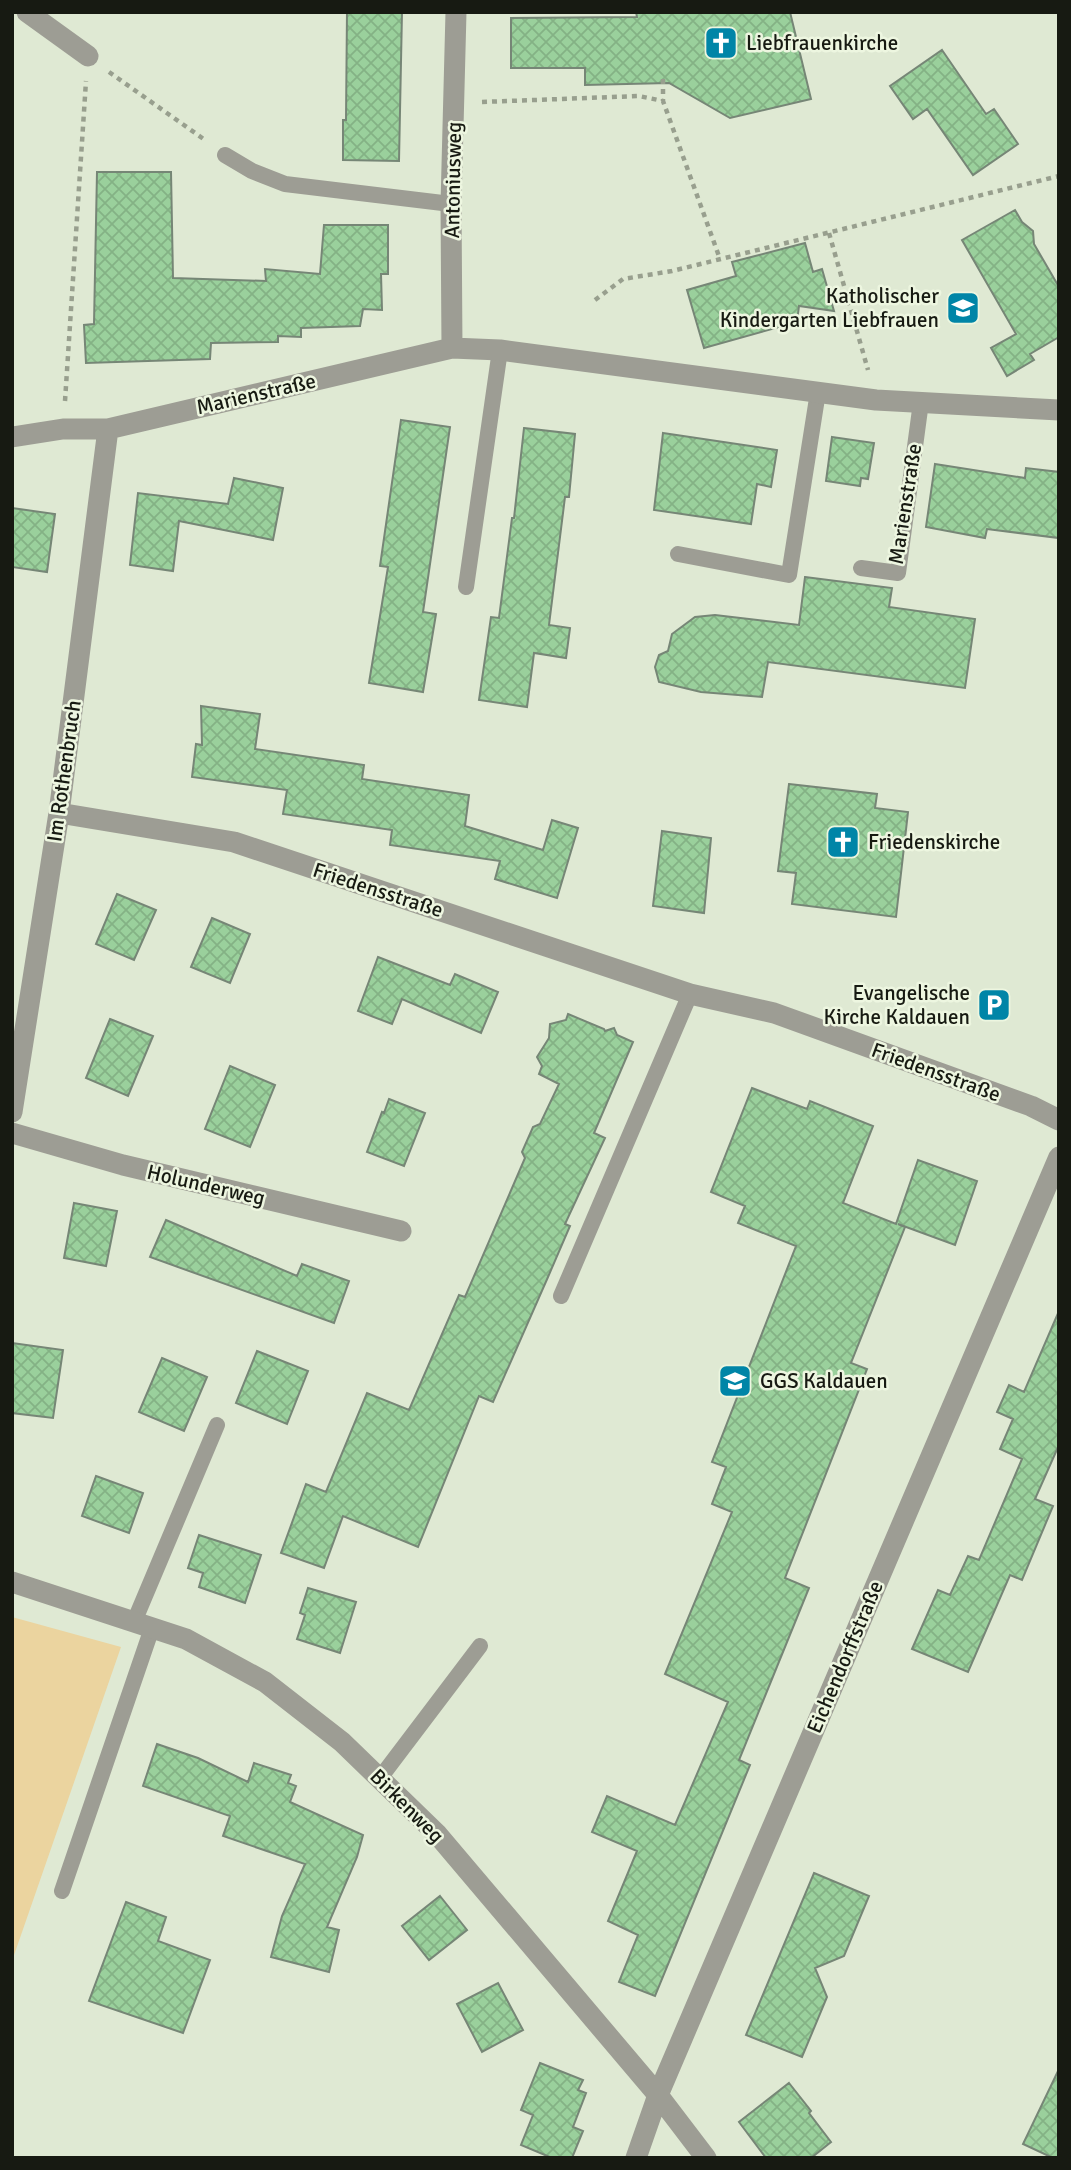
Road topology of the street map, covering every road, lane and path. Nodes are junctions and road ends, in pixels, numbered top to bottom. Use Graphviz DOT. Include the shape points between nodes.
graph roads {
  1 [pos="27,12"];
  2 [pos="456,12"];
  3 [pos="88,56"];
  4 [pos="663,79"];
  5 [pos="663,101"];
  6 [pos="454,103"];
  7 [pos="225,155"];
  8 [pos="1059,176"];
  9 [pos="451,204"];
  10 [pos="829,233"];
  11 [pos="720,259"];
  12 [pos="595,300"];
  13 [pos="453,348"];
  14 [pos="500,350"];
  15 [pos="818,392"];
  16 [pos="876,400"];
  17 [pos="921,402"];
  18 [pos="1059,410"];
  19 [pos="63,429"];
  20 [pos="108,429"];
  21 [pos="12,437"];
  22 [pos="678,554"];
  23 [pos="861,568"];
  24 [pos="466,587"];
  25 [pos="59,813"];
  26 [pos="690,994"];
  27 [pos="12,1112"];
  28 [pos="1059,1120"];
  29 [pos="12,1133"];
  30 [pos="1059,1157"];
  31 [pos="401,1231"];
  32 [pos="561,1296"];
  33 [pos="216,1424"];
  34 [pos="12,1582"];
  35 [pos="143,1625"];
  36 [pos="480,1646"];
  37 [pos="380,1778"];
  38 [pos="62,1891"];
  39 [pos="658,2095"];
  40 [pos="636,2158"];
  41 [pos="706,2158"];
  1 -- 3 [label="street"];
  2 -- 6 [label="street, Antoniusweg"];
  3 -- 7 [label="path"];
  3 -- 19 [label="path"];
  4 -- 5 [label="path"];
  5 -- 6 [label="path" via="639,96"];
  5 -- 11 [label="path"];
  6 -- 9 [label="street, Antoniusweg"];
  7 -- 9 [label="lane" via="285,184"];
  8 -- 10 [label="path"];
  9 -- 13 [label="street, Antoniusweg"];
  10 -- 11 [label="path"];
  10 -- 16 [label="path"];
  11 -- 12 [label="path" via="623,279"];
  13 -- 14 [label="street, Marienstraße"];
  13 -- 20 [label="street, Marienstraße"];
  14 -- 15 [label="street, Marienstraße"];
  14 -- 24 [label="lane"];
  15 -- 16 [label="street, Marienstraße"];
  15 -- 22 [label="lane" via="789,575"];
  16 -- 17 [label="street, Marienstraße"];
  17 -- 18 [label="street, Marienstraße"];
  17 -- 23 [label="lane, Marienstraße" via="898,573"];
  19 -- 20 [label="street, Marienstraße"];
  19 -- 21 [label="street, Marienstraße"];
  20 -- 25 [label="street, Im Rothenbruch"];
  25 -- 26 [label="street, Friedensstraße" via="234,842"];
  25 -- 27 [label="street, Im Rothenbruch"];
  26 -- 28 [label="street, Friedensstraße" via="774,1013"];
  26 -- 32 [label="lane"];
  29 -- 31 [label="street, Holunderweg" via="122,1165"];
  30 -- 39 [label="street, Eichendorffstraße"];
  33 -- 35 [label="lane" via="178,1513"];
  34 -- 35 [label="street, Birkenweg"];
  35 -- 37 [label="street, Birkenweg" via="186,1639 265,1682"];
  35 -- 38 [label="lane"];
  36 -- 37 [label="lane"];
  37 -- 39 [label="street, Birkenweg" via="437,1834"];
  39 -- 40 [label="street, Eichendorffstraße"];
  39 -- 41 [label="street, Birkenweg"];
}
